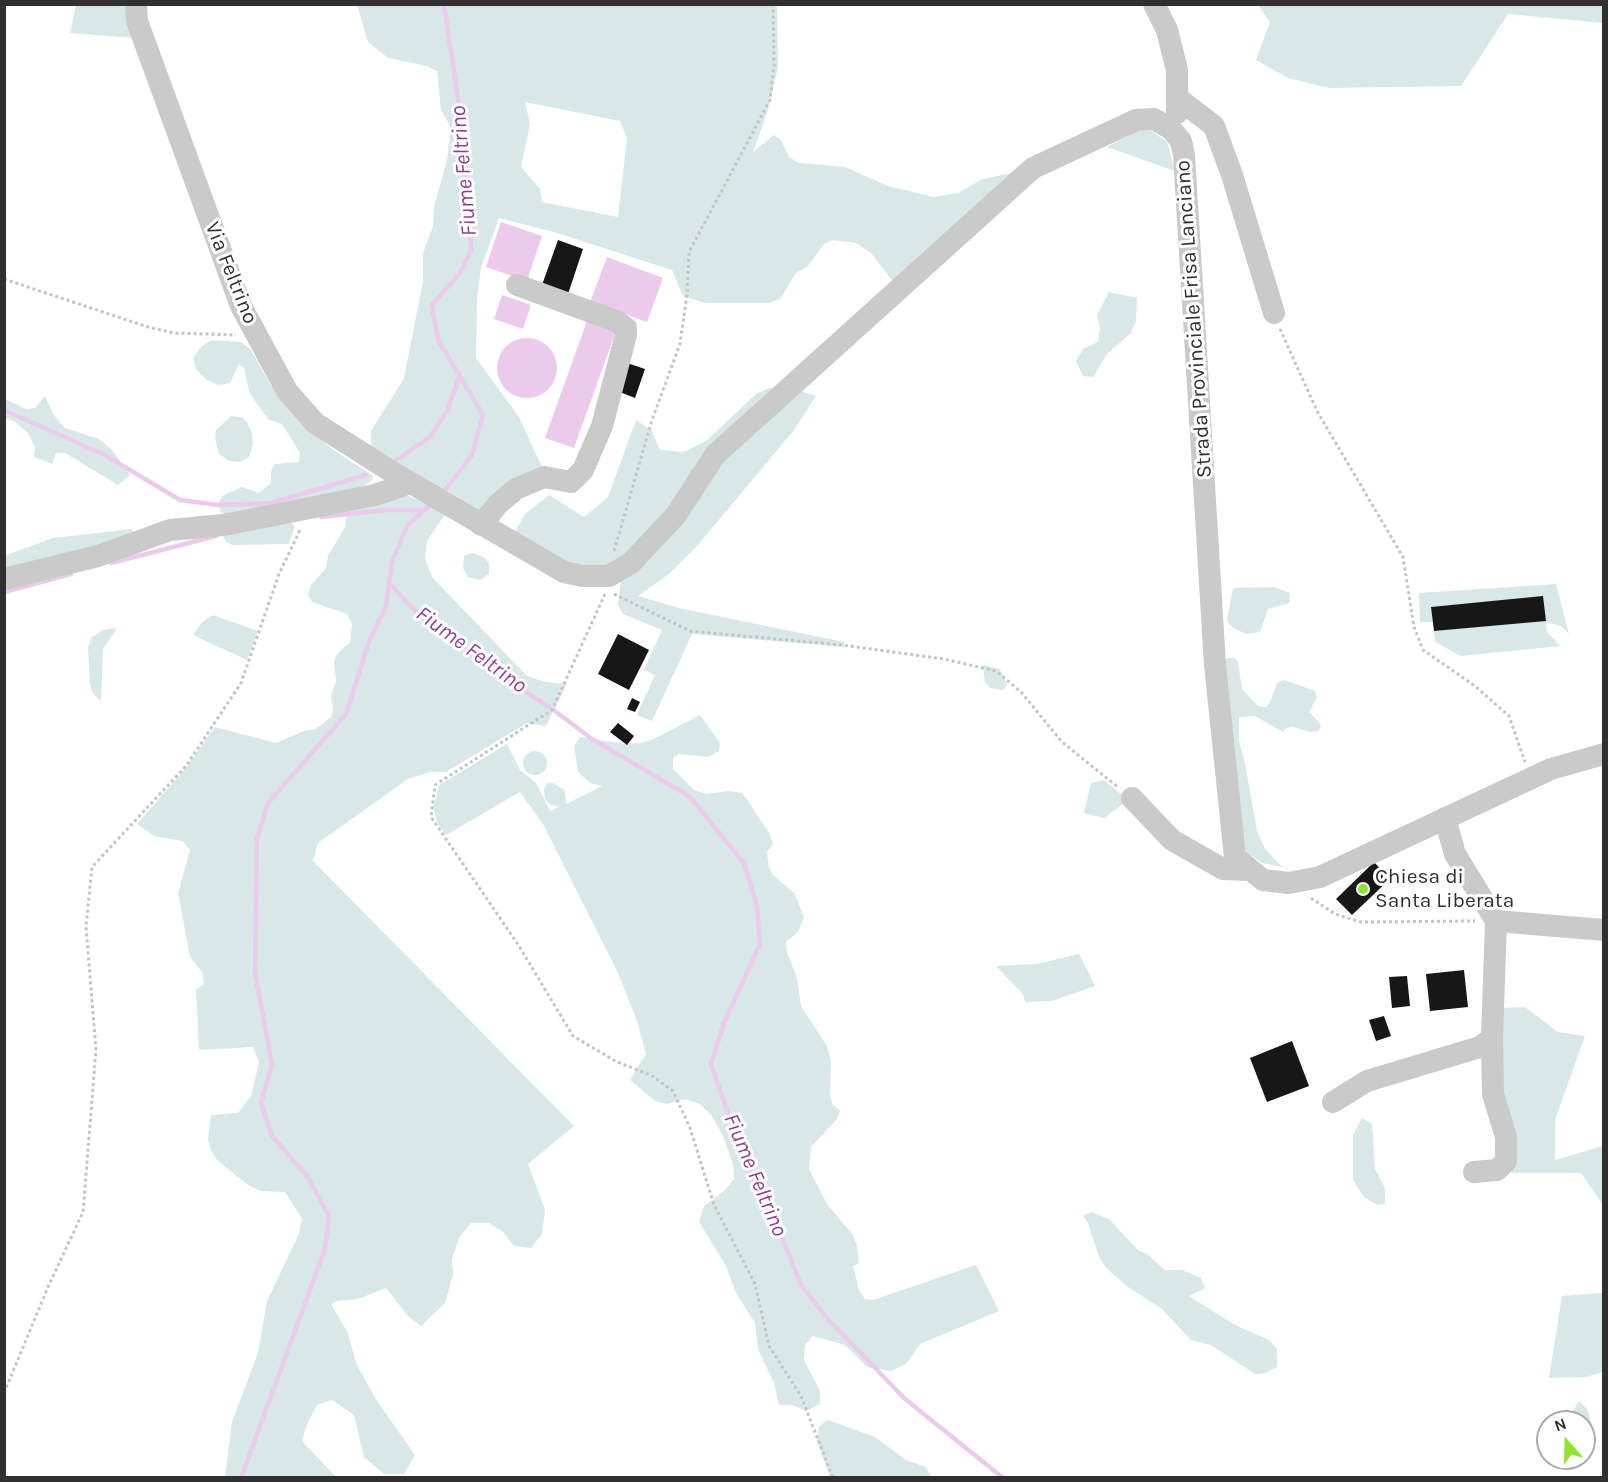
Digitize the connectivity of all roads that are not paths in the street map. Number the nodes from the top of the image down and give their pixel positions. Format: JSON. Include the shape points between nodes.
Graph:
{"nodes":[{"id":1,"x":136,"y":4,"type":"edge"},
{"id":2,"x":1154,"y":4,"type":"edge"},
{"id":3,"x":1179,"y":99,"type":"junction"},
{"id":4,"x":1171,"y":129,"type":"junction"},
{"id":5,"x":517,"y":285,"type":"dead end"},
{"id":6,"x":1274,"y":314,"type":"road end"},
{"id":7,"x":410,"y":483,"type":"junction"},
{"id":8,"x":481,"y":525,"type":"junction"},
{"id":9,"x":4,"y":579,"type":"edge"},
{"id":10,"x":1604,"y":754,"type":"edge"},
{"id":11,"x":1132,"y":798,"type":"road end"},
{"id":12,"x":1446,"y":818,"type":"junction"},
{"id":13,"x":1250,"y":870,"type":"junction"},
{"id":14,"x":1496,"y":921,"type":"junction"},
{"id":15,"x":1604,"y":930,"type":"edge"},
{"id":16,"x":1492,"y":1038,"type":"junction"},
{"id":17,"x":1333,"y":1102,"type":"dead end"},
{"id":18,"x":1474,"y":1172,"type":"dead end"}],
"edges":[{"from":1,"to":7,"type":"street","name":"Via Feltrino","via":[[138,21],[241,306],[287,391],[315,423]]},
{"from":2,"to":3,"type":"street","via":[[1167,30]]},
{"from":3,"to":4,"type":"street"},
{"from":3,"to":6,"type":"street","via":[[1214,126]]},
{"from":4,"to":8,"type":"street","via":[[1154,119],[1136,120],[1033,168],[715,455],[676,515],[630,563],[609,576],[564,572]]},
{"from":4,"to":13,"type":"street","name":"Strada Provinciale Frisa Lanciano","via":[[1181,141],[1184,155],[1215,665],[1235,858]]},
{"from":5,"to":8,"type":"street","via":[[616,321],[626,328],[626,335],[602,426],[583,470],[571,482],[544,477],[516,489],[496,505]]},
{"from":7,"to":8,"type":"street"},
{"from":7,"to":9,"type":"street","via":[[375,495],[311,508],[224,525],[170,530],[98,556]]},
{"from":10,"to":12,"type":"street","via":[[1551,769]]},
{"from":11,"to":13,"type":"street","via":[[1173,840],[1223,870]]},
{"from":12,"to":13,"type":"street","via":[[1320,877],[1289,883],[1263,880]]},
{"from":12,"to":14,"type":"street","via":[[1455,854]]},
{"from":14,"to":15,"type":"street"},
{"from":14,"to":16,"type":"street"},
{"from":16,"to":17,"type":"street","via":[[1480,1047],[1367,1081]]},
{"from":16,"to":18,"type":"street","via":[[1492,1094],[1506,1137],[1506,1161],[1497,1170]]}]}
